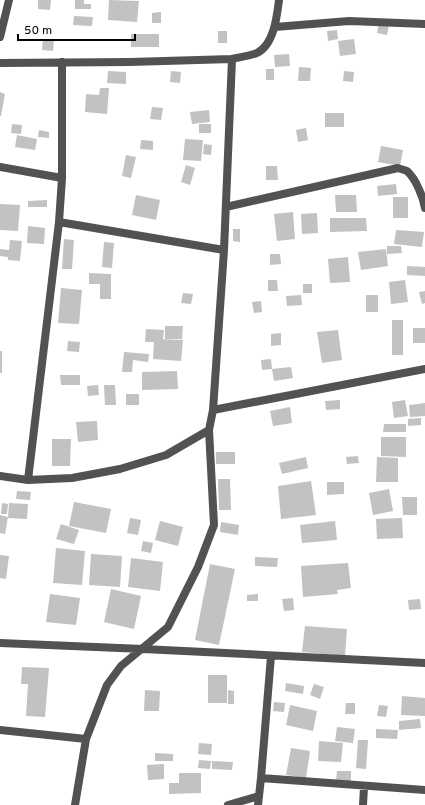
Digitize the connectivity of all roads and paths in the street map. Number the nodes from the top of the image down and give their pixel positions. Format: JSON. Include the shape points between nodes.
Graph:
{"nodes":[{"id":1,"x":9,"y":0,"type":"edge"},
{"id":2,"x":279,"y":0,"type":"edge"},
{"id":3,"x":425,"y":24,"type":"edge"},
{"id":4,"x":275,"y":27,"type":"junction"},
{"id":5,"x":0,"y":37,"type":"edge"},
{"id":6,"x":232,"y":59,"type":"junction"},
{"id":7,"x":62,"y":62,"type":"junction"},
{"id":8,"x":0,"y":63,"type":"edge"},
{"id":9,"x":0,"y":168,"type":"edge"},
{"id":10,"x":62,"y":178,"type":"junction"},
{"id":11,"x":226,"y":207,"type":"junction"},
{"id":12,"x":425,"y":208,"type":"edge"},
{"id":13,"x":59,"y":222,"type":"junction"},
{"id":14,"x":224,"y":250,"type":"junction"},
{"id":15,"x":425,"y":369,"type":"edge"},
{"id":16,"x":213,"y":410,"type":"junction"},
{"id":17,"x":209,"y":430,"type":"junction"},
{"id":18,"x":0,"y":476,"type":"edge"},
{"id":19,"x":28,"y":480,"type":"junction"},
{"id":20,"x":0,"y":643,"type":"edge"},
{"id":21,"x":143,"y":649,"type":"junction"},
{"id":22,"x":271,"y":656,"type":"junction"},
{"id":23,"x":425,"y":664,"type":"edge"},
{"id":24,"x":0,"y":730,"type":"edge"},
{"id":25,"x":86,"y":739,"type":"junction"},
{"id":26,"x":261,"y":778,"type":"junction"},
{"id":27,"x":364,"y":787,"type":"junction"},
{"id":28,"x":425,"y":790,"type":"edge"},
{"id":29,"x":259,"y":796,"type":"junction"},
{"id":30,"x":75,"y":805,"type":"edge"},
{"id":31,"x":228,"y":805,"type":"edge"},
{"id":32,"x":258,"y":805,"type":"edge"},
{"id":33,"x":363,"y":805,"type":"edge"}],
"edges":[{"from":1,"to":5,"type":"street"},
{"from":2,"to":4,"type":"street"},
{"from":3,"to":4,"type":"street","via":[[349,21]]},
{"from":4,"to":6,"type":"street","via":[[262,50],[256,54]]},
{"from":6,"to":7,"type":"street"},
{"from":6,"to":11,"type":"street"},
{"from":7,"to":8,"type":"street"},
{"from":7,"to":10,"type":"street"},
{"from":9,"to":10,"type":"street"},
{"from":10,"to":13,"type":"street"},
{"from":11,"to":12,"type":"street","via":[[398,168],[407,171],[422,196]]},
{"from":11,"to":14,"type":"street"},
{"from":13,"to":14,"type":"street"},
{"from":13,"to":19,"type":"street"},
{"from":14,"to":16,"type":"street"},
{"from":15,"to":16,"type":"street"},
{"from":16,"to":17,"type":"street"},
{"from":17,"to":19,"type":"street","via":[[166,455],[120,469],[72,478]]},
{"from":17,"to":21,"type":"street","via":[[214,524],[198,567],[168,627]]},
{"from":18,"to":19,"type":"street"},
{"from":20,"to":21,"type":"street"},
{"from":21,"to":22,"type":"street"},
{"from":21,"to":25,"type":"street","via":[[121,666],[107,685]]},
{"from":22,"to":23,"type":"street"},
{"from":22,"to":26,"type":"street"},
{"from":24,"to":25,"type":"street"},
{"from":25,"to":30,"type":"street"},
{"from":26,"to":27,"type":"street"},
{"from":26,"to":29,"type":"street"},
{"from":27,"to":28,"type":"street"},
{"from":27,"to":33,"type":"street"},
{"from":29,"to":31,"type":"street"},
{"from":29,"to":32,"type":"street"}]}
